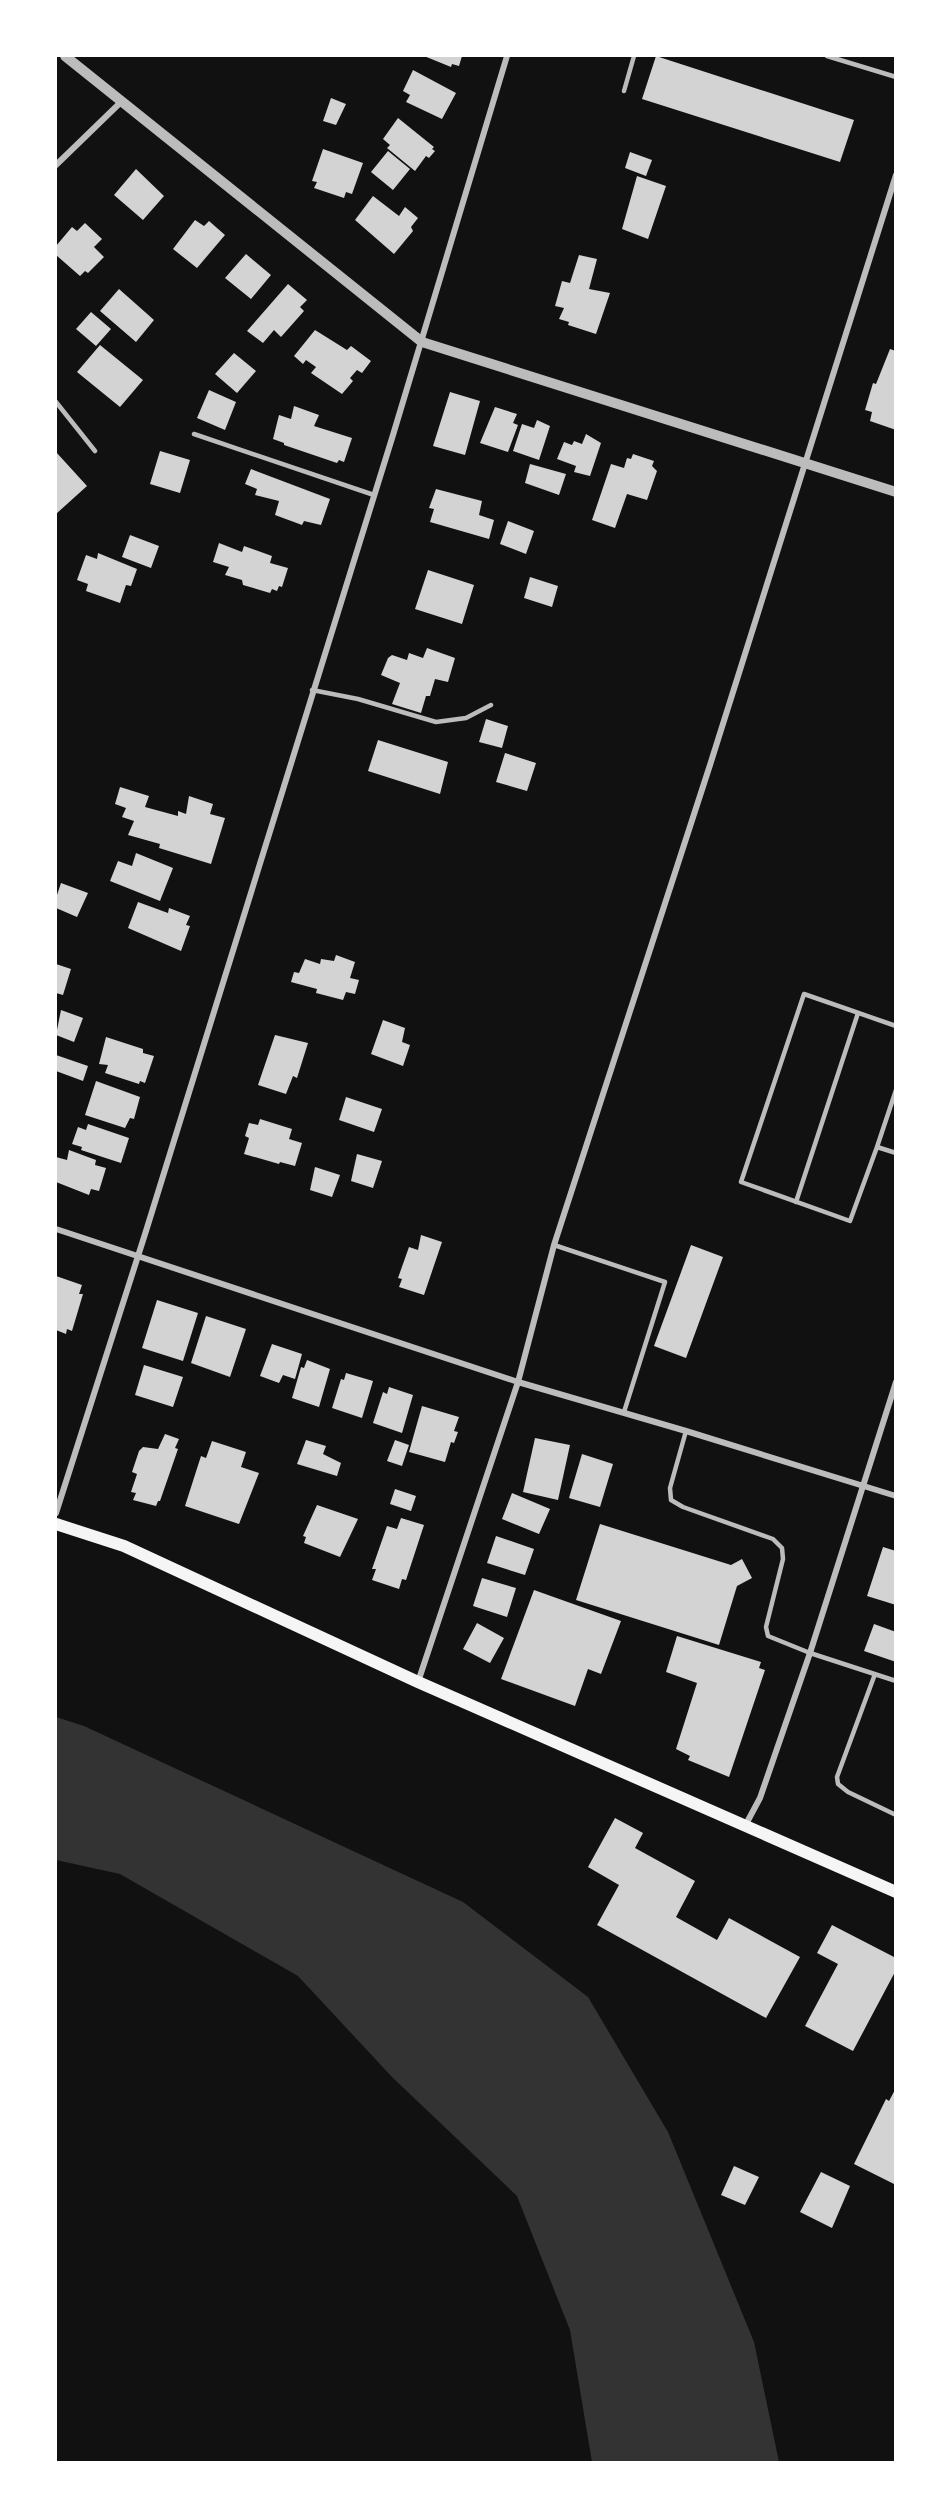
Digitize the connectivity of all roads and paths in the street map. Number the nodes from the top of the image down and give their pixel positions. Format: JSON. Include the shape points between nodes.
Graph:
{"nodes":[{"id":1,"x":65,"y":56,"type":"edge"},
{"id":2,"x":507,"y":56,"type":"edge"},
{"id":3,"x":634,"y":56,"type":"edge"},
{"id":4,"x":827,"y":56,"type":"edge"},
{"id":5,"x":896,"y":77,"type":"edge"},
{"id":6,"x":624,"y":91,"type":"dead end"},
{"id":7,"x":121,"y":102,"type":"junction"},
{"id":8,"x":56,"y":165,"type":"edge"},
{"id":9,"x":896,"y":175,"type":"edge"},
{"id":10,"x":422,"y":342,"type":"junction"},
{"id":11,"x":56,"y":402,"type":"edge"},
{"id":12,"x":194,"y":434,"type":"dead end"},
{"id":13,"x":95,"y":451,"type":"dead end"},
{"id":14,"x":805,"y":463,"type":"junction"},
{"id":15,"x":896,"y":492,"type":"edge"},
{"id":16,"x":374,"y":495,"type":"junction"},
{"id":17,"x":312,"y":690,"type":"junction"},
{"id":18,"x":491,"y":705,"type":"dead end"},
{"id":19,"x":858,"y":1013,"type":"junction"},
{"id":20,"x":896,"y":1026,"type":"edge"},
{"id":21,"x":896,"y":1090,"type":"edge"},
{"id":22,"x":878,"y":1148,"type":"junction"},
{"id":23,"x":896,"y":1153,"type":"edge"},
{"id":24,"x":796,"y":1202,"type":"junction"},
{"id":25,"x":56,"y":1229,"type":"edge"},
{"id":26,"x":554,"y":1245,"type":"junction"},
{"id":27,"x":138,"y":1257,"type":"junction"},
{"id":28,"x":518,"y":1382,"type":"junction"},
{"id":29,"x":896,"y":1382,"type":"edge"},
{"id":30,"x":624,"y":1412,"type":"junction"},
{"id":31,"x":686,"y":1431,"type":"junction"},
{"id":32,"x":862,"y":1484,"type":"junction"},
{"id":33,"x":896,"y":1496,"type":"edge"},
{"id":34,"x":56,"y":1513,"type":"edge"},
{"id":35,"x":56,"y":1524,"type":"edge"},
{"id":36,"x":810,"y":1653,"type":"junction"},
{"id":37,"x":875,"y":1674,"type":"junction"},
{"id":38,"x":896,"y":1681,"type":"edge"},
{"id":39,"x":418,"y":1682,"type":"junction"},
{"id":40,"x":896,"y":1815,"type":"edge"},
{"id":41,"x":745,"y":1826,"type":"junction"},
{"id":42,"x":896,"y":1892,"type":"edge"}],
"edges":[{"from":1,"to":7,"type":"street"},
{"from":2,"to":10,"type":"street"},
{"from":3,"to":6,"type":"lane"},
{"from":4,"to":5,"type":"lane"},
{"from":7,"to":8,"type":"street"},
{"from":7,"to":10,"type":"street"},
{"from":9,"to":14,"type":"street"},
{"from":10,"to":14,"type":"street"},
{"from":10,"to":16,"type":"street"},
{"from":11,"to":13,"type":"lane"},
{"from":12,"to":16,"type":"lane"},
{"from":14,"to":15,"type":"street"},
{"from":14,"to":26,"type":"street"},
{"from":16,"to":17,"type":"street"},
{"from":17,"to":18,"type":"lane","via":[[436,722],[466,718]]},
{"from":17,"to":27,"type":"street"},
{"from":19,"to":20,"type":"lane"},
{"from":19,"to":24,"type":"lane"},
{"from":19,"to":24,"type":"lane","via":[[804,994],[741,1182]]},
{"from":21,"to":22,"type":"lane"},
{"from":22,"to":23,"type":"lane"},
{"from":22,"to":24,"type":"lane","via":[[850,1221]]},
{"from":25,"to":27,"type":"street"},
{"from":26,"to":28,"type":"street"},
{"from":26,"to":30,"type":"lane","via":[[665,1282]]},
{"from":27,"to":28,"type":"street"},
{"from":27,"to":34,"type":"street"},
{"from":28,"to":30,"type":"street"},
{"from":28,"to":39,"type":"street"},
{"from":29,"to":32,"type":"street"},
{"from":30,"to":31,"type":"street"},
{"from":31,"to":32,"type":"street"},
{"from":31,"to":36,"type":"lane","via":[[670,1488],[672,1500],[683,1508],[773,1539],[782,1548],[783,1559],[766,1628],[768,1636]]},
{"from":32,"to":33,"type":"street"},
{"from":32,"to":36,"type":"street"},
{"from":35,"to":39,"type":"main road","via":[[124,1546]]},
{"from":36,"to":37,"type":"lane"},
{"from":36,"to":41,"type":"street","via":[[760,1798]]},
{"from":37,"to":38,"type":"lane"},
{"from":37,"to":40,"type":"lane","via":[[837,1777],[838,1784]]},
{"from":39,"to":41,"type":"main road"},
{"from":41,"to":42,"type":"main road"}]}
